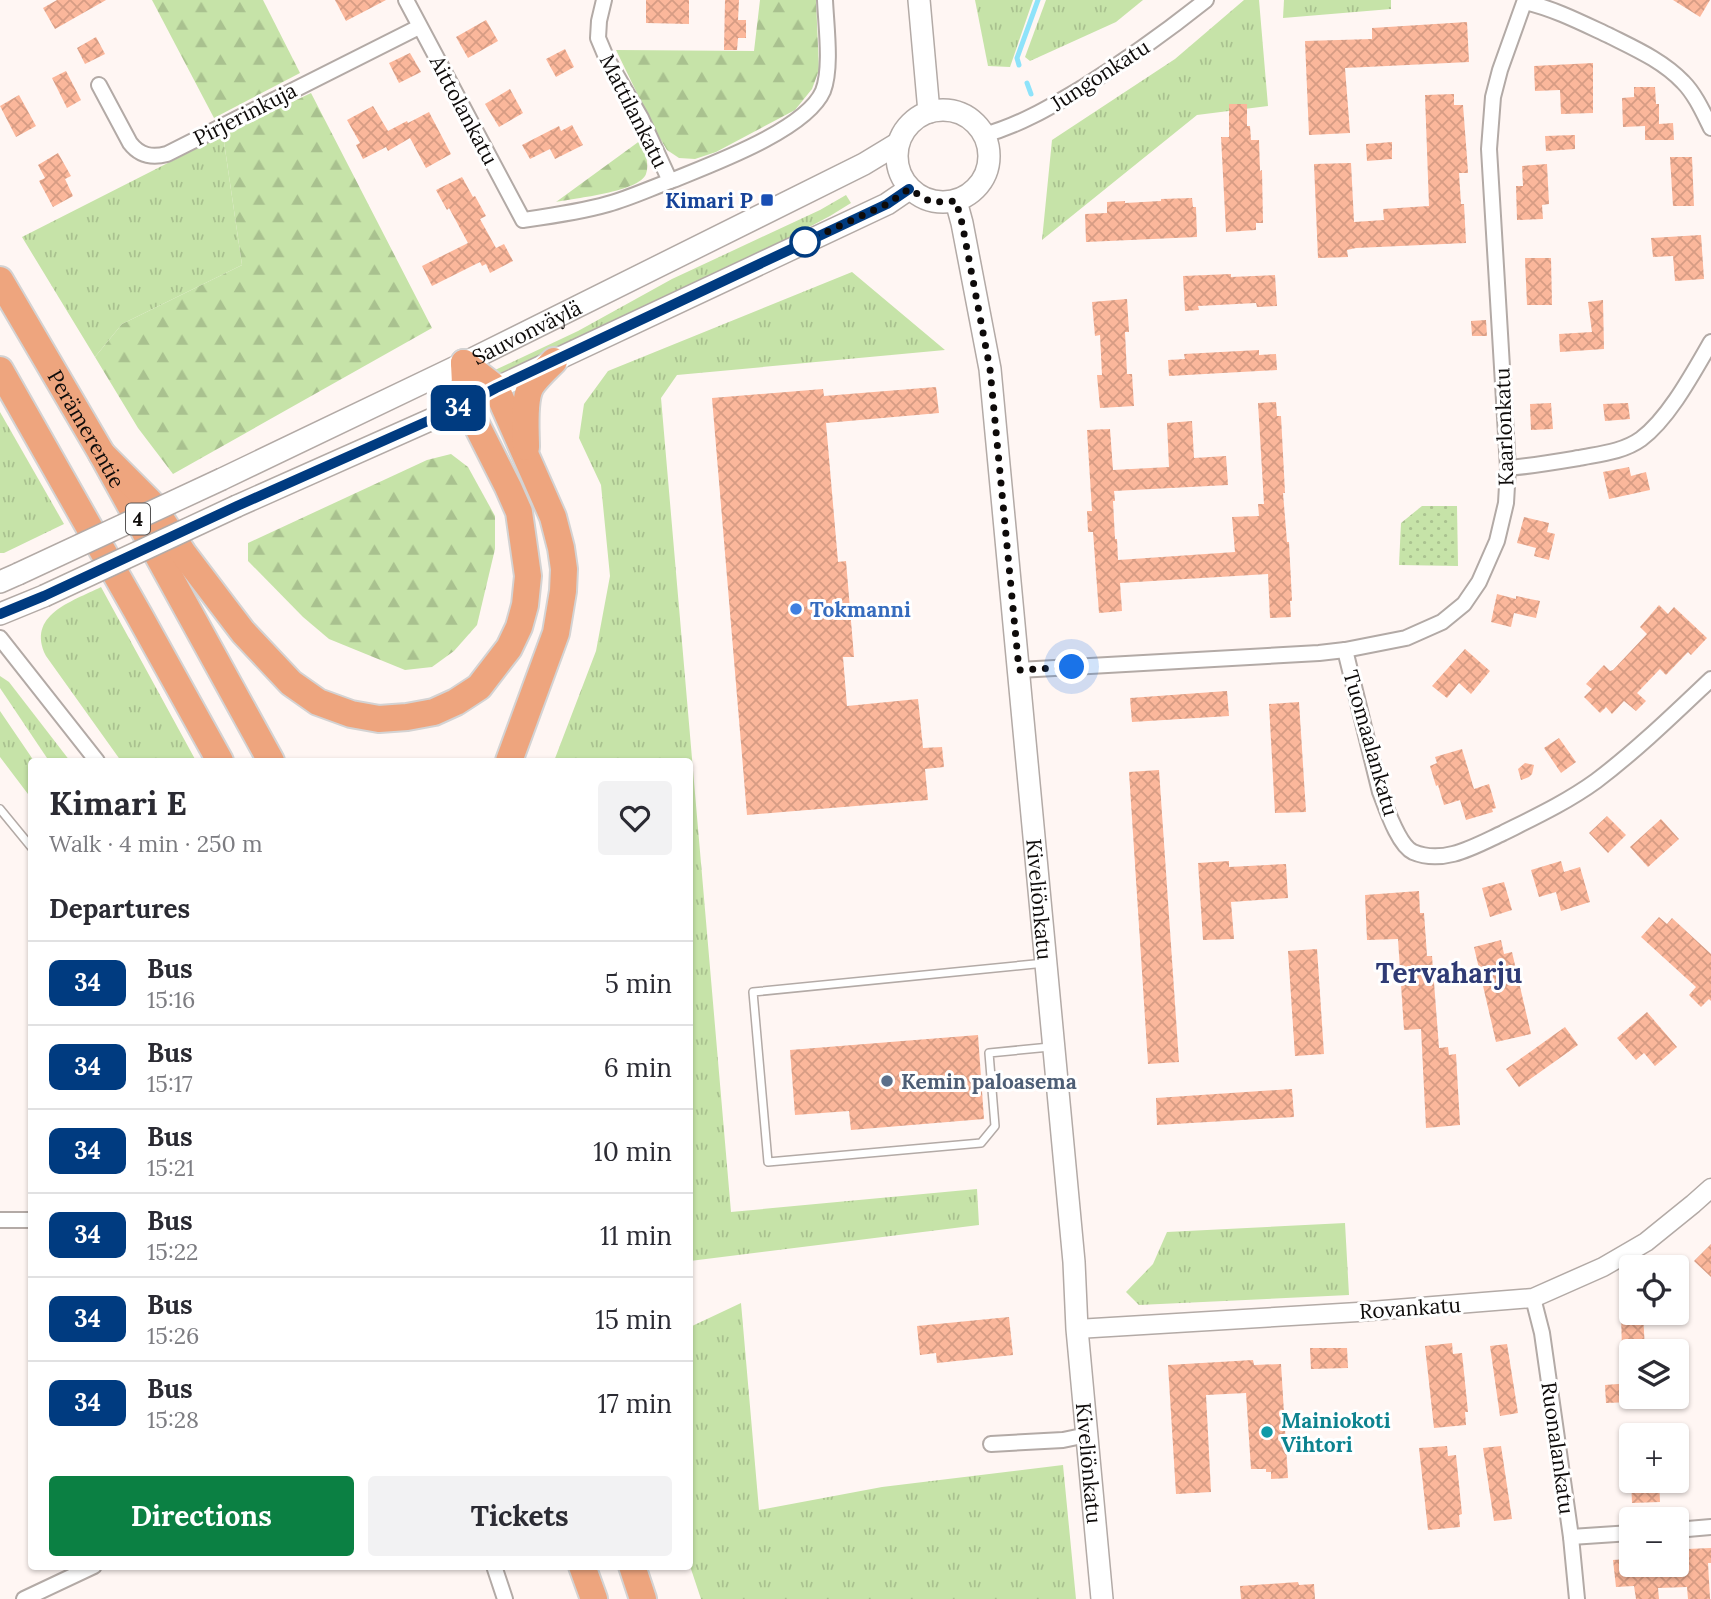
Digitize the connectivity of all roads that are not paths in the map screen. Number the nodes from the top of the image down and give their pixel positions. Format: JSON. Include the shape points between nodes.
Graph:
{"nodes":[{"id":1,"x":406,"y":0,"type":"edge"},
{"id":2,"x":604,"y":0,"type":"edge"},
{"id":3,"x":825,"y":0,"type":"edge"},
{"id":4,"x":919,"y":0,"type":"edge"},
{"id":5,"x":1206,"y":0,"type":"edge"},
{"id":6,"x":1525,"y":1,"type":"edge"},
{"id":7,"x":419,"y":27,"type":"junction"},
{"id":8,"x":99,"y":85,"type":"dead end"},
{"id":9,"x":929,"y":112,"type":"junction"},
{"id":10,"x":1711,"y":128,"type":"edge"},
{"id":11,"x":985,"y":135,"type":"junction"},
{"id":12,"x":897,"y":144,"type":"junction"},
{"id":13,"x":670,"y":181,"type":"junction"},
{"id":14,"x":909,"y":189,"type":"junction"},
{"id":15,"x":956,"y":201,"type":"junction"},
{"id":16,"x":0,"y":280,"type":"edge"},
{"id":17,"x":1711,"y":342,"type":"edge"},
{"id":18,"x":554,"y":361,"type":"junction"},
{"id":19,"x":464,"y":363,"type":"junction"},
{"id":20,"x":0,"y":370,"type":"edge"},
{"id":21,"x":496,"y":388,"type":"junction"},
{"id":22,"x":466,"y":404,"type":"junction"},
{"id":23,"x":526,"y":453,"type":"junction"},
{"id":24,"x":102,"y":454,"type":"junction"},
{"id":25,"x":1508,"y":468,"type":"junction"},
{"id":26,"x":9,"y":578,"type":"edge"},
{"id":27,"x":0,"y":614,"type":"edge"},
{"id":28,"x":0,"y":638,"type":"edge"},
{"id":29,"x":1345,"y":650,"type":"junction"},
{"id":30,"x":1019,"y":670,"type":"junction"},
{"id":31,"x":1711,"y":678,"type":"edge"},
{"id":32,"x":95,"y":758,"type":"edge"},
{"id":33,"x":218,"y":758,"type":"edge"},
{"id":34,"x":269,"y":758,"type":"edge"},
{"id":35,"x":510,"y":758,"type":"edge"},
{"id":36,"x":0,"y":810,"type":"edge"},
{"id":37,"x":28,"y":843,"type":"edge"},
{"id":38,"x":1045,"y":962,"type":"junction"},
{"id":39,"x":1053,"y":1047,"type":"junction"},
{"id":40,"x":1711,"y":1188,"type":"edge"},
{"id":41,"x":0,"y":1220,"type":"edge"},
{"id":42,"x":28,"y":1220,"type":"edge"},
{"id":43,"x":1533,"y":1298,"type":"junction"},
{"id":44,"x":1077,"y":1329,"type":"junction"},
{"id":45,"x":1087,"y":1434,"type":"junction"},
{"id":46,"x":991,"y":1444,"type":"dead end"},
{"id":47,"x":1711,"y":1527,"type":"edge"},
{"id":48,"x":1689,"y":1529,"type":"edge"},
{"id":49,"x":1619,"y":1534,"type":"edge"},
{"id":50,"x":1571,"y":1537,"type":"junction"},
{"id":51,"x":86,"y":1570,"type":"edge"},
{"id":52,"x":495,"y":1570,"type":"edge"},
{"id":53,"x":583,"y":1570,"type":"edge"},
{"id":54,"x":633,"y":1570,"type":"edge"},
{"id":55,"x":24,"y":1599,"type":"edge"},
{"id":56,"x":505,"y":1599,"type":"edge"},
{"id":57,"x":594,"y":1599,"type":"edge"},
{"id":58,"x":643,"y":1599,"type":"edge"},
{"id":59,"x":1102,"y":1599,"type":"edge"},
{"id":60,"x":1577,"y":1599,"type":"edge"}],
"edges":[{"from":1,"to":7,"type":"street","name":"Aittolankatu"},
{"from":2,"to":13,"type":"street","name":"Mattilankatu","via":[[598,38]]},
{"from":3,"to":13,"type":"street","via":[[828,73],[822,92],[807,111],[750,146]]},
{"from":4,"to":9,"type":"main road"},
{"from":5,"to":11,"type":"street","name":"Jungonkatu","via":[[1115,68],[1043,112]]},
{"from":6,"to":10,"type":"street","via":[[1566,15],[1660,63],[1684,83]]},
{"from":6,"to":25,"type":"street","name":"Kaarlonkatu","via":[[1493,97],[1489,142]]},
{"from":7,"to":8,"type":"street","name":"Pirjerinkuja","via":[[167,154],[146,156],[135,150]]},
{"from":7,"to":13,"type":"street","name":"Aittolankatu","via":[[523,220],[608,204]]},
{"from":9,"to":11,"type":"main road","via":[[956,111],[973,120]]},
{"from":9,"to":12,"type":"main road","via":[[912,121]]},
{"from":11,"to":15,"type":"main road","via":[[989,148],[986,175],[979,187]]},
{"from":12,"to":14,"type":"main road","via":[[900,176]]},
{"from":12,"to":19,"type":"main road","name":"Sauvonväylä"},
{"from":14,"to":15,"type":"main road","via":[[931,202]]},
{"from":14,"to":18,"type":"main road","name":"Sauvonväylä","via":[[887,204]]},
{"from":15,"to":30,"type":"main road","name":"Kiveliönkatu","via":[[990,369]]},
{"from":16,"to":24,"type":"highway","name":"Perämerentie","number":"4"},
{"from":17,"to":25,"type":"street","via":[[1696,370],[1639,441],[1616,451]]},
{"from":18,"to":21,"type":"main road","name":"Sauvonväylä"},
{"from":18,"to":23,"type":"highway","via":[[529,391]]},
{"from":19,"to":21,"type":"highway"},
{"from":19,"to":22,"type":"highway"},
{"from":19,"to":26,"type":"main road","name":"Sauvonväylä","bridge":true},
{"from":20,"to":33,"type":"highway","number":"4"},
{"from":21,"to":22,"type":"main road","name":"Sauvonväylä"},
{"from":21,"to":23,"type":"highway"},
{"from":22,"to":24,"type":"highway","via":[[519,512],[528,576],[524,605],[509,648],[480,687],[434,712],[407,718],[351,714],[318,702],[291,684],[236,623],[150,502]]},
{"from":22,"to":27,"type":"main road","name":"Sauvonväylä","bridge":true},
{"from":23,"to":35,"type":"highway","via":[[558,532],[564,591],[556,633]]},
{"from":24,"to":34,"type":"highway","name":"Perämerentie","number":"4"},
{"from":25,"to":29,"type":"street","name":"Kaarlonkatu","via":[[1497,541],[1464,604],[1442,622],[1405,638]]},
{"from":28,"to":32,"type":"street"},
{"from":29,"to":30,"type":"street","name":"Kaarlonkatu"},
{"from":29,"to":31,"type":"street","name":"Tuomaalankatu","via":[[1385,807],[1406,847],[1435,856],[1456,854],[1532,819],[1595,782]]},
{"from":30,"to":38,"type":"main road","name":"Kiveliönkatu"},
{"from":36,"to":37,"type":"lane"},
{"from":38,"to":39,"type":"main road","name":"Kiveliönkatu"},
{"from":38,"to":39,"type":"lane","via":[[752,992],[768,1162],[981,1143],[995,1126],[989,1054]]},
{"from":39,"to":44,"type":"main road","name":"Kiveliönkatu"},
{"from":40,"to":43,"type":"street","name":"Rovankatu","via":[[1646,1242]]},
{"from":41,"to":42,"type":"street"},
{"from":43,"to":44,"type":"street","name":"Rovankatu"},
{"from":43,"to":50,"type":"street","name":"Ruonalankatu"},
{"from":44,"to":45,"type":"main road","name":"Kiveliönkatu"},
{"from":45,"to":46,"type":"street"},
{"from":45,"to":59,"type":"main road","name":"Kiveliönkatu"},
{"from":47,"to":48,"type":"street"},
{"from":49,"to":50,"type":"street"},
{"from":50,"to":60,"type":"street","name":"Ruonalankatu"},
{"from":51,"to":55,"type":"street"},
{"from":52,"to":56,"type":"street"},
{"from":53,"to":57,"type":"highway"},
{"from":54,"to":58,"type":"highway"}]}
